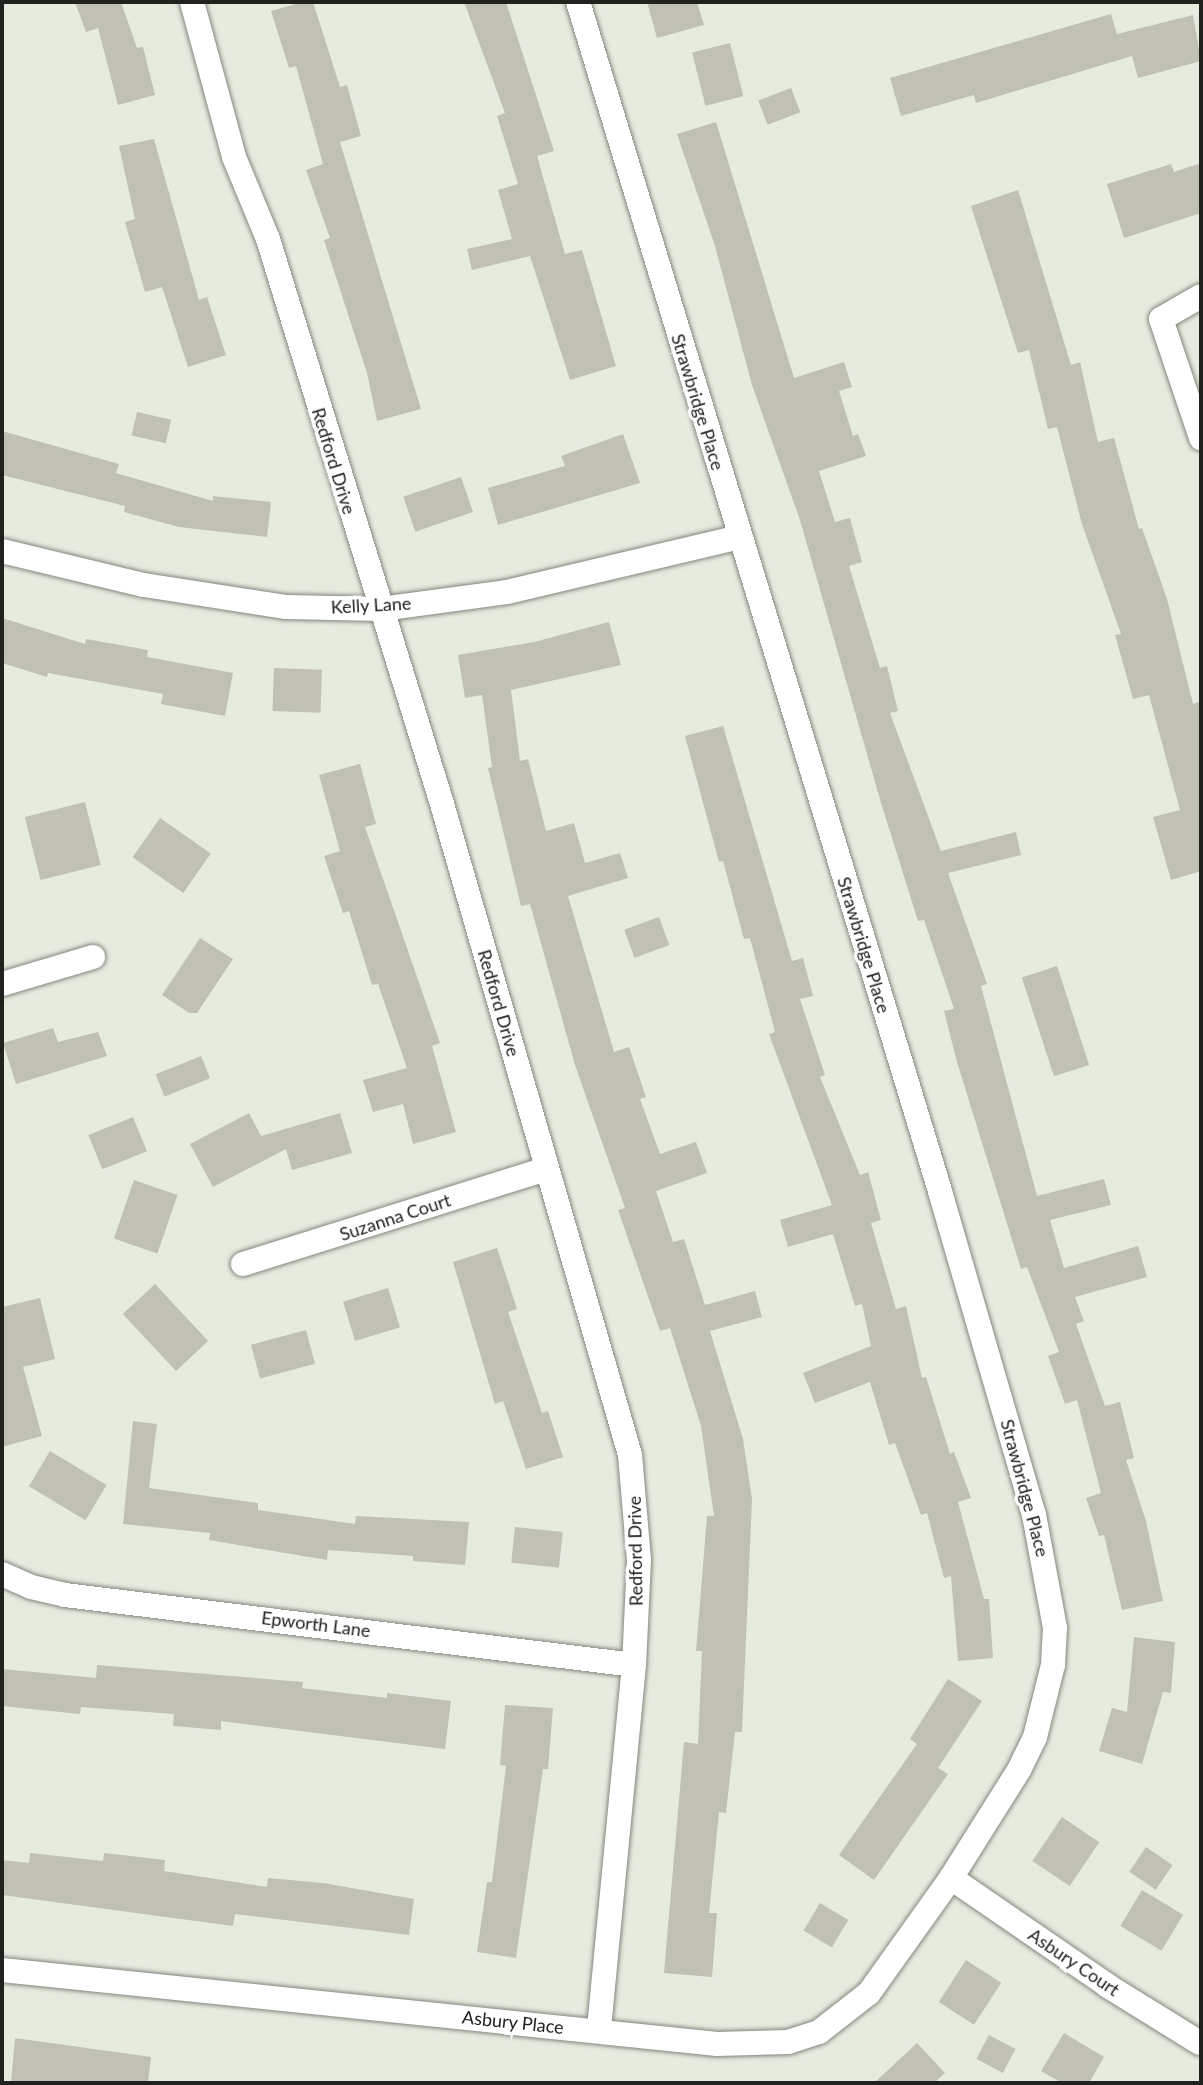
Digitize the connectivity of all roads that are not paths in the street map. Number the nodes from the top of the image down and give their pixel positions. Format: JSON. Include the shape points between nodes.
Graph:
{"nodes":[{"id":1,"x":192,"y":2,"type":"edge"},
{"id":2,"x":578,"y":2,"type":"edge"},
{"id":3,"x":1201,"y":296,"type":"edge"},
{"id":4,"x":1201,"y":438,"type":"edge"},
{"id":5,"x":739,"y":537,"type":"junction"},
{"id":6,"x":2,"y":551,"type":"edge"},
{"id":7,"x":381,"y":608,"type":"junction"},
{"id":8,"x":93,"y":957,"type":"dead end"},
{"id":9,"x":2,"y":984,"type":"edge"},
{"id":10,"x":546,"y":1169,"type":"junction"},
{"id":11,"x":243,"y":1264,"type":"dead end"},
{"id":12,"x":2,"y":1574,"type":"edge"},
{"id":13,"x":634,"y":1665,"type":"junction"},
{"id":14,"x":951,"y":1878,"type":"junction"},
{"id":15,"x":2,"y":1970,"type":"edge"},
{"id":16,"x":599,"y":2030,"type":"junction"},
{"id":17,"x":1200,"y":2043,"type":"edge"}],
"edges":[{"from":1,"to":7,"type":"street","name":"Redford Drive","via":[[234,157],[268,239]]},
{"from":2,"to":5,"type":"street","name":"Strawbridge Place"},
{"from":3,"to":4,"type":"street","via":[[1161,319]]},
{"from":5,"to":7,"type":"street","name":"Kelly Lane","via":[[507,592]]},
{"from":5,"to":14,"type":"street","name":"Strawbridge Place","via":[[940,1191],[1051,1590],[1053,1665],[1035,1737]]},
{"from":6,"to":7,"type":"street","name":"Kelly Lane","via":[[144,585],[273,605]]},
{"from":7,"to":10,"type":"street","name":"Redford Drive"},
{"from":8,"to":9,"type":"street"},
{"from":10,"to":11,"type":"street","name":"Suzanna Court"},
{"from":10,"to":13,"type":"street","name":"Redford Drive","via":[[630,1455],[639,1560]]},
{"from":12,"to":13,"type":"street","name":"Epworth Lane","via":[[65,1595]]},
{"from":13,"to":16,"type":"street","name":"Redford Drive"},
{"from":14,"to":16,"type":"street","name":"Asbury Place","via":[[869,1993],[818,2032],[754,2046]]},
{"from":14,"to":17,"type":"street","name":"Asbury Court"},
{"from":15,"to":16,"type":"street","name":"Asbury Place"}]}
